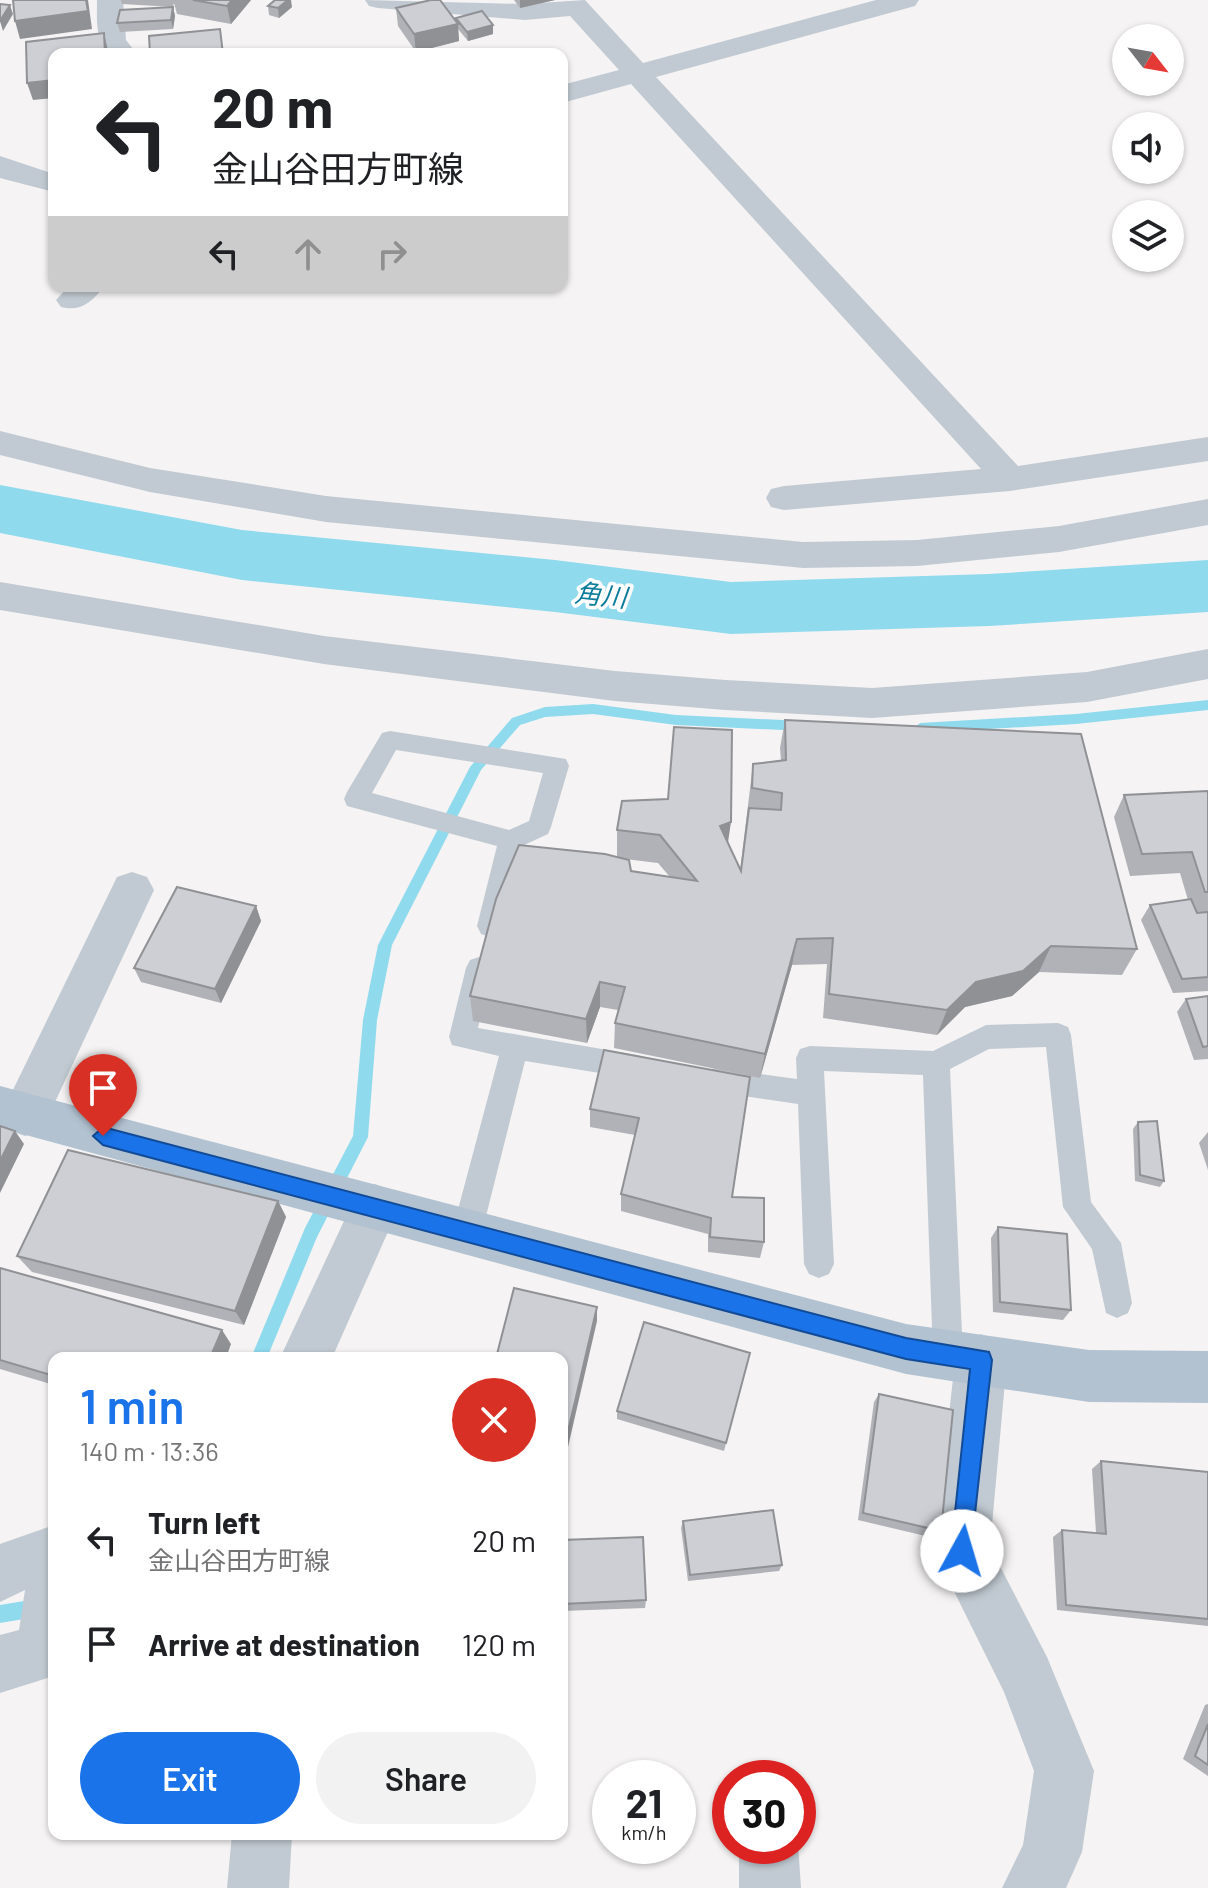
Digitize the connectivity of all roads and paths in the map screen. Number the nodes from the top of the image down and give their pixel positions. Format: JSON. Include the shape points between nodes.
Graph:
{"nodes":[{"id":1,"x":110,"y":0,"type":"edge"},
{"id":2,"x":378,"y":0,"type":"edge"},
{"id":3,"x":906,"y":0,"type":"edge"},
{"id":4,"x":574,"y":3,"type":"edge"},
{"id":5,"x":118,"y":48,"type":"edge"},
{"id":6,"x":637,"y":72,"type":"junction"},
{"id":7,"x":568,"y":92,"type":"edge"},
{"id":8,"x":0,"y":165,"type":"edge"},
{"id":9,"x":48,"y":182,"type":"edge"},
{"id":10,"x":0,"y":443,"type":"edge"},
{"id":11,"x":1208,"y":449,"type":"edge"},
{"id":12,"x":1010,"y":479,"type":"junction"},
{"id":13,"x":784,"y":498,"type":"dead end"},
{"id":14,"x":1208,"y":512,"type":"edge"},
{"id":15,"x":0,"y":596,"type":"edge"},
{"id":16,"x":1208,"y":664,"type":"edge"},
{"id":17,"x":511,"y":840,"type":"junction"},
{"id":18,"x":132,"y":890,"type":"dead end"},
{"id":19,"x":515,"y":1047,"type":"junction"},
{"id":20,"x":936,"y":1063,"type":"junction"},
{"id":21,"x":811,"y":1093,"type":"junction"},
{"id":22,"x":13,"y":1111,"type":"edge"},
{"id":23,"x":375,"y":1207,"type":"junction"},
{"id":24,"x":467,"y":1232,"type":"junction"},
{"id":25,"x":819,"y":1264,"type":"dead end"},
{"id":26,"x":1117,"y":1303,"type":"dead end"},
{"id":27,"x":309,"y":1352,"type":"edge"},
{"id":28,"x":965,"y":1357,"type":"junction"},
{"id":29,"x":1208,"y":1377,"type":"edge"},
{"id":30,"x":48,"y":1555,"type":"edge"},
{"id":31,"x":0,"y":1574,"type":"edge"},
{"id":32,"x":48,"y":1604,"type":"edge"},
{"id":33,"x":33,"y":1654,"type":"edge"},
{"id":34,"x":262,"y":1840,"type":"edge"},
{"id":35,"x":769,"y":1864,"type":"edge"},
{"id":36,"x":258,"y":1888,"type":"edge"},
{"id":37,"x":770,"y":1888,"type":"edge"},
{"id":38,"x":1033,"y":1888,"type":"edge"}],
"edges":[{"from":1,"to":5,"type":"street","via":[[112,41]]},
{"from":2,"to":4,"type":"street","via":[[525,12]]},
{"from":3,"to":6,"type":"street"},
{"from":4,"to":6,"type":"street"},
{"from":6,"to":7,"type":"street"},
{"from":6,"to":12,"type":"street"},
{"from":8,"to":9,"type":"street"},
{"from":10,"to":14,"type":"street","via":[[150,480],[326,509],[803,555],[917,553],[1059,539]]},
{"from":11,"to":12,"type":"street"},
{"from":12,"to":13,"type":"street"},
{"from":15,"to":16,"type":"street","via":[[324,650],[725,695],[872,703],[1087,687]]},
{"from":17,"to":17,"type":"lane","via":[[539,827],[557,766],[390,740],[356,799]]},
{"from":17,"to":19,"type":"lane","via":[[462,1037]]},
{"from":18,"to":22,"type":"street"},
{"from":19,"to":21,"type":"lane"},
{"from":19,"to":24,"type":"lane"},
{"from":20,"to":21,"type":"lane","via":[[810,1058]]},
{"from":20,"to":26,"type":"lane","via":[[986,1037],[1058,1035],[1077,1207],[1106,1243]]},
{"from":20,"to":28,"type":"lane"},
{"from":21,"to":25,"type":"lane"},
{"from":22,"to":23,"type":"main road"},
{"from":23,"to":24,"type":"main road"},
{"from":23,"to":27,"type":"street"},
{"from":24,"to":28,"type":"main road","via":[[906,1349]]},
{"from":28,"to":29,"type":"main road","via":[[1089,1376]]},
{"from":28,"to":38,"type":"street","via":[[962,1551],[1027,1677],[1064,1771],[1052,1852]]},
{"from":30,"to":31,"type":"street"},
{"from":32,"to":33,"type":"street"},
{"from":34,"to":36,"type":"street"},
{"from":35,"to":37,"type":"street"}]}
